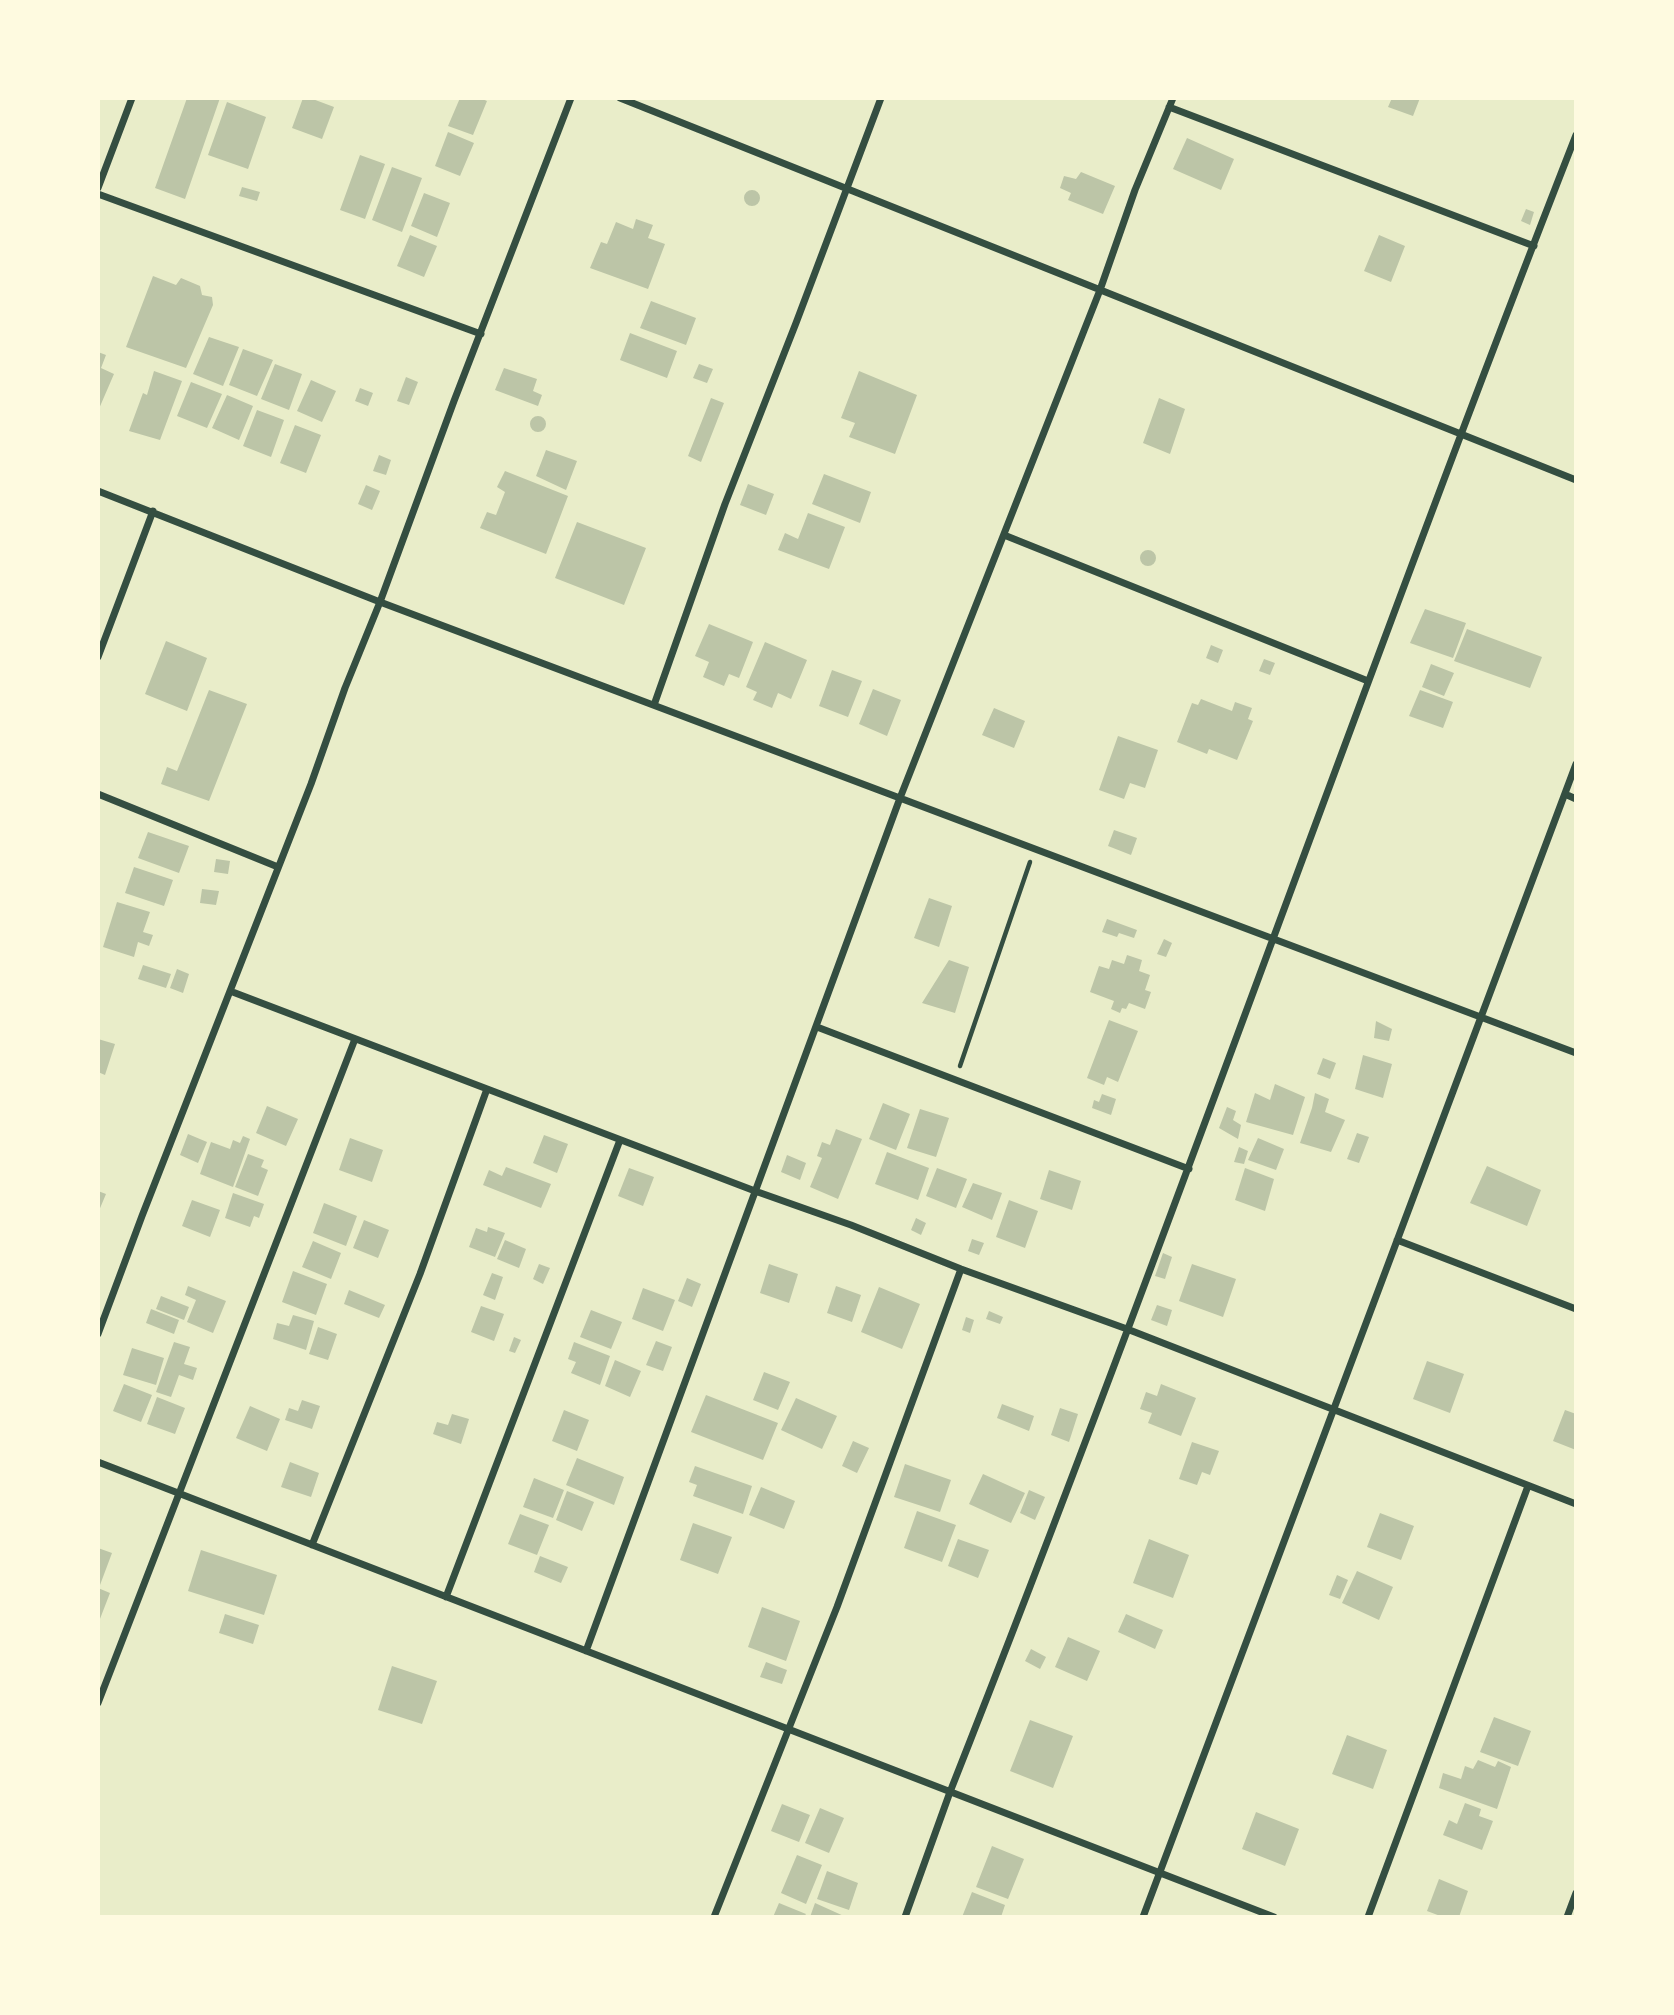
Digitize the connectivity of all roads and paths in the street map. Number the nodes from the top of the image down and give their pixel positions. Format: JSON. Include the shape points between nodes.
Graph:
{"nodes":[{"id":1,"x":132,"y":98,"type":"edge"},
{"id":2,"x":571,"y":98,"type":"edge"},
{"id":3,"x":620,"y":98,"type":"edge"},
{"id":4,"x":880,"y":98,"type":"edge"},
{"id":5,"x":1172,"y":98,"type":"edge"},
{"id":6,"x":1169,"y":107,"type":"junction"},
{"id":7,"x":1576,"y":135,"type":"edge"},
{"id":8,"x":98,"y":188,"type":"edge"},
{"id":9,"x":845,"y":188,"type":"junction"},
{"id":10,"x":98,"y":194,"type":"edge"},
{"id":11,"x":1534,"y":246,"type":"junction"},
{"id":12,"x":1100,"y":290,"type":"junction"},
{"id":13,"x":481,"y":334,"type":"junction"},
{"id":14,"x":1460,"y":434,"type":"junction"},
{"id":15,"x":1576,"y":480,"type":"edge"},
{"id":16,"x":98,"y":491,"type":"edge"},
{"id":17,"x":153,"y":511,"type":"junction"},
{"id":18,"x":1004,"y":535,"type":"junction"},
{"id":19,"x":380,"y":602,"type":"junction"},
{"id":20,"x":98,"y":657,"type":"edge"},
{"id":21,"x":1368,"y":681,"type":"junction"},
{"id":22,"x":654,"y":705,"type":"junction"},
{"id":23,"x":1576,"y":764,"type":"edge"},
{"id":24,"x":98,"y":794,"type":"edge"},
{"id":25,"x":1565,"y":794,"type":"junction"},
{"id":26,"x":900,"y":798,"type":"junction"},
{"id":27,"x":1576,"y":799,"type":"edge"},
{"id":28,"x":1035,"y":848,"type":"junction"},
{"id":29,"x":278,"y":867,"type":"junction"},
{"id":30,"x":1273,"y":939,"type":"junction"},
{"id":31,"x":230,"y":991,"type":"junction"},
{"id":32,"x":1481,"y":1017,"type":"junction"},
{"id":33,"x":817,"y":1027,"type":"junction"},
{"id":34,"x":355,"y":1039,"type":"junction"},
{"id":35,"x":1576,"y":1053,"type":"edge"},
{"id":36,"x":956,"y":1080,"type":"junction"},
{"id":37,"x":487,"y":1089,"type":"junction"},
{"id":38,"x":620,"y":1140,"type":"junction"},
{"id":39,"x":1188,"y":1169,"type":"junction"},
{"id":40,"x":755,"y":1191,"type":"junction"},
{"id":41,"x":1397,"y":1240,"type":"junction"},
{"id":42,"x":961,"y":1269,"type":"junction"},
{"id":43,"x":1576,"y":1309,"type":"edge"},
{"id":44,"x":1127,"y":1329,"type":"junction"},
{"id":45,"x":98,"y":1334,"type":"edge"},
{"id":46,"x":1334,"y":1409,"type":"junction"},
{"id":47,"x":98,"y":1462,"type":"edge"},
{"id":48,"x":1528,"y":1486,"type":"junction"},
{"id":49,"x":179,"y":1494,"type":"junction"},
{"id":50,"x":1576,"y":1504,"type":"edge"},
{"id":51,"x":312,"y":1545,"type":"junction"},
{"id":52,"x":446,"y":1597,"type":"junction"},
{"id":53,"x":586,"y":1651,"type":"junction"},
{"id":54,"x":98,"y":1703,"type":"edge"},
{"id":55,"x":790,"y":1730,"type":"junction"},
{"id":56,"x":950,"y":1791,"type":"junction"},
{"id":57,"x":1160,"y":1873,"type":"junction"},
{"id":58,"x":1576,"y":1893,"type":"edge"},
{"id":59,"x":714,"y":1917,"type":"edge"},
{"id":60,"x":905,"y":1917,"type":"edge"},
{"id":61,"x":1143,"y":1917,"type":"edge"},
{"id":62,"x":1274,"y":1917,"type":"edge"},
{"id":63,"x":1368,"y":1917,"type":"edge"},
{"id":64,"x":1567,"y":1917,"type":"edge"}],
"edges":[{"from":1,"to":8,"type":"street"},
{"from":2,"to":13,"type":"street"},
{"from":3,"to":9,"type":"street"},
{"from":4,"to":9,"type":"street"},
{"from":5,"to":6,"type":"street"},
{"from":6,"to":11,"type":"street"},
{"from":6,"to":12,"type":"street"},
{"from":7,"to":11,"type":"street"},
{"from":9,"to":12,"type":"street"},
{"from":9,"to":22,"type":"street"},
{"from":10,"to":13,"type":"street"},
{"from":11,"to":14,"type":"street"},
{"from":12,"to":14,"type":"street"},
{"from":12,"to":18,"type":"street"},
{"from":13,"to":19,"type":"street"},
{"from":14,"to":15,"type":"street"},
{"from":14,"to":21,"type":"street"},
{"from":16,"to":17,"type":"street"},
{"from":17,"to":19,"type":"street"},
{"from":17,"to":20,"type":"street"},
{"from":18,"to":21,"type":"street"},
{"from":18,"to":26,"type":"street"},
{"from":19,"to":22,"type":"street"},
{"from":19,"to":29,"type":"street"},
{"from":21,"to":30,"type":"street"},
{"from":22,"to":26,"type":"street"},
{"from":23,"to":25,"type":"street"},
{"from":24,"to":29,"type":"street"},
{"from":25,"to":27,"type":"street"},
{"from":25,"to":32,"type":"street"},
{"from":26,"to":28,"type":"street"},
{"from":26,"to":33,"type":"street"},
{"from":28,"to":30,"type":"street"},
{"from":28,"to":36,"type":"path"},
{"from":29,"to":31,"type":"street"},
{"from":30,"to":32,"type":"street"},
{"from":30,"to":39,"type":"street"},
{"from":31,"to":34,"type":"street"},
{"from":31,"to":45,"type":"street"},
{"from":32,"to":35,"type":"street"},
{"from":32,"to":41,"type":"street"},
{"from":33,"to":36,"type":"street"},
{"from":33,"to":40,"type":"street"},
{"from":34,"to":37,"type":"street"},
{"from":34,"to":49,"type":"street"},
{"from":36,"to":39,"type":"street"},
{"from":37,"to":38,"type":"street"},
{"from":37,"to":51,"type":"street","via":[[420,1274]]},
{"from":38,"to":40,"type":"street"},
{"from":38,"to":52,"type":"street"},
{"from":39,"to":44,"type":"street"},
{"from":40,"to":42,"type":"street"},
{"from":40,"to":53,"type":"street"},
{"from":41,"to":43,"type":"street"},
{"from":41,"to":46,"type":"street"},
{"from":42,"to":44,"type":"street"},
{"from":42,"to":55,"type":"street"},
{"from":44,"to":46,"type":"street"},
{"from":44,"to":56,"type":"street"},
{"from":46,"to":48,"type":"street"},
{"from":46,"to":57,"type":"street"},
{"from":47,"to":49,"type":"street"},
{"from":48,"to":50,"type":"street"},
{"from":48,"to":63,"type":"street"},
{"from":49,"to":51,"type":"street"},
{"from":49,"to":54,"type":"street"},
{"from":51,"to":52,"type":"street"},
{"from":52,"to":53,"type":"street"},
{"from":53,"to":55,"type":"street"},
{"from":55,"to":56,"type":"street"},
{"from":55,"to":59,"type":"street"},
{"from":56,"to":57,"type":"street"},
{"from":56,"to":60,"type":"street"},
{"from":57,"to":61,"type":"street"},
{"from":57,"to":62,"type":"street"},
{"from":58,"to":64,"type":"street"}]}
